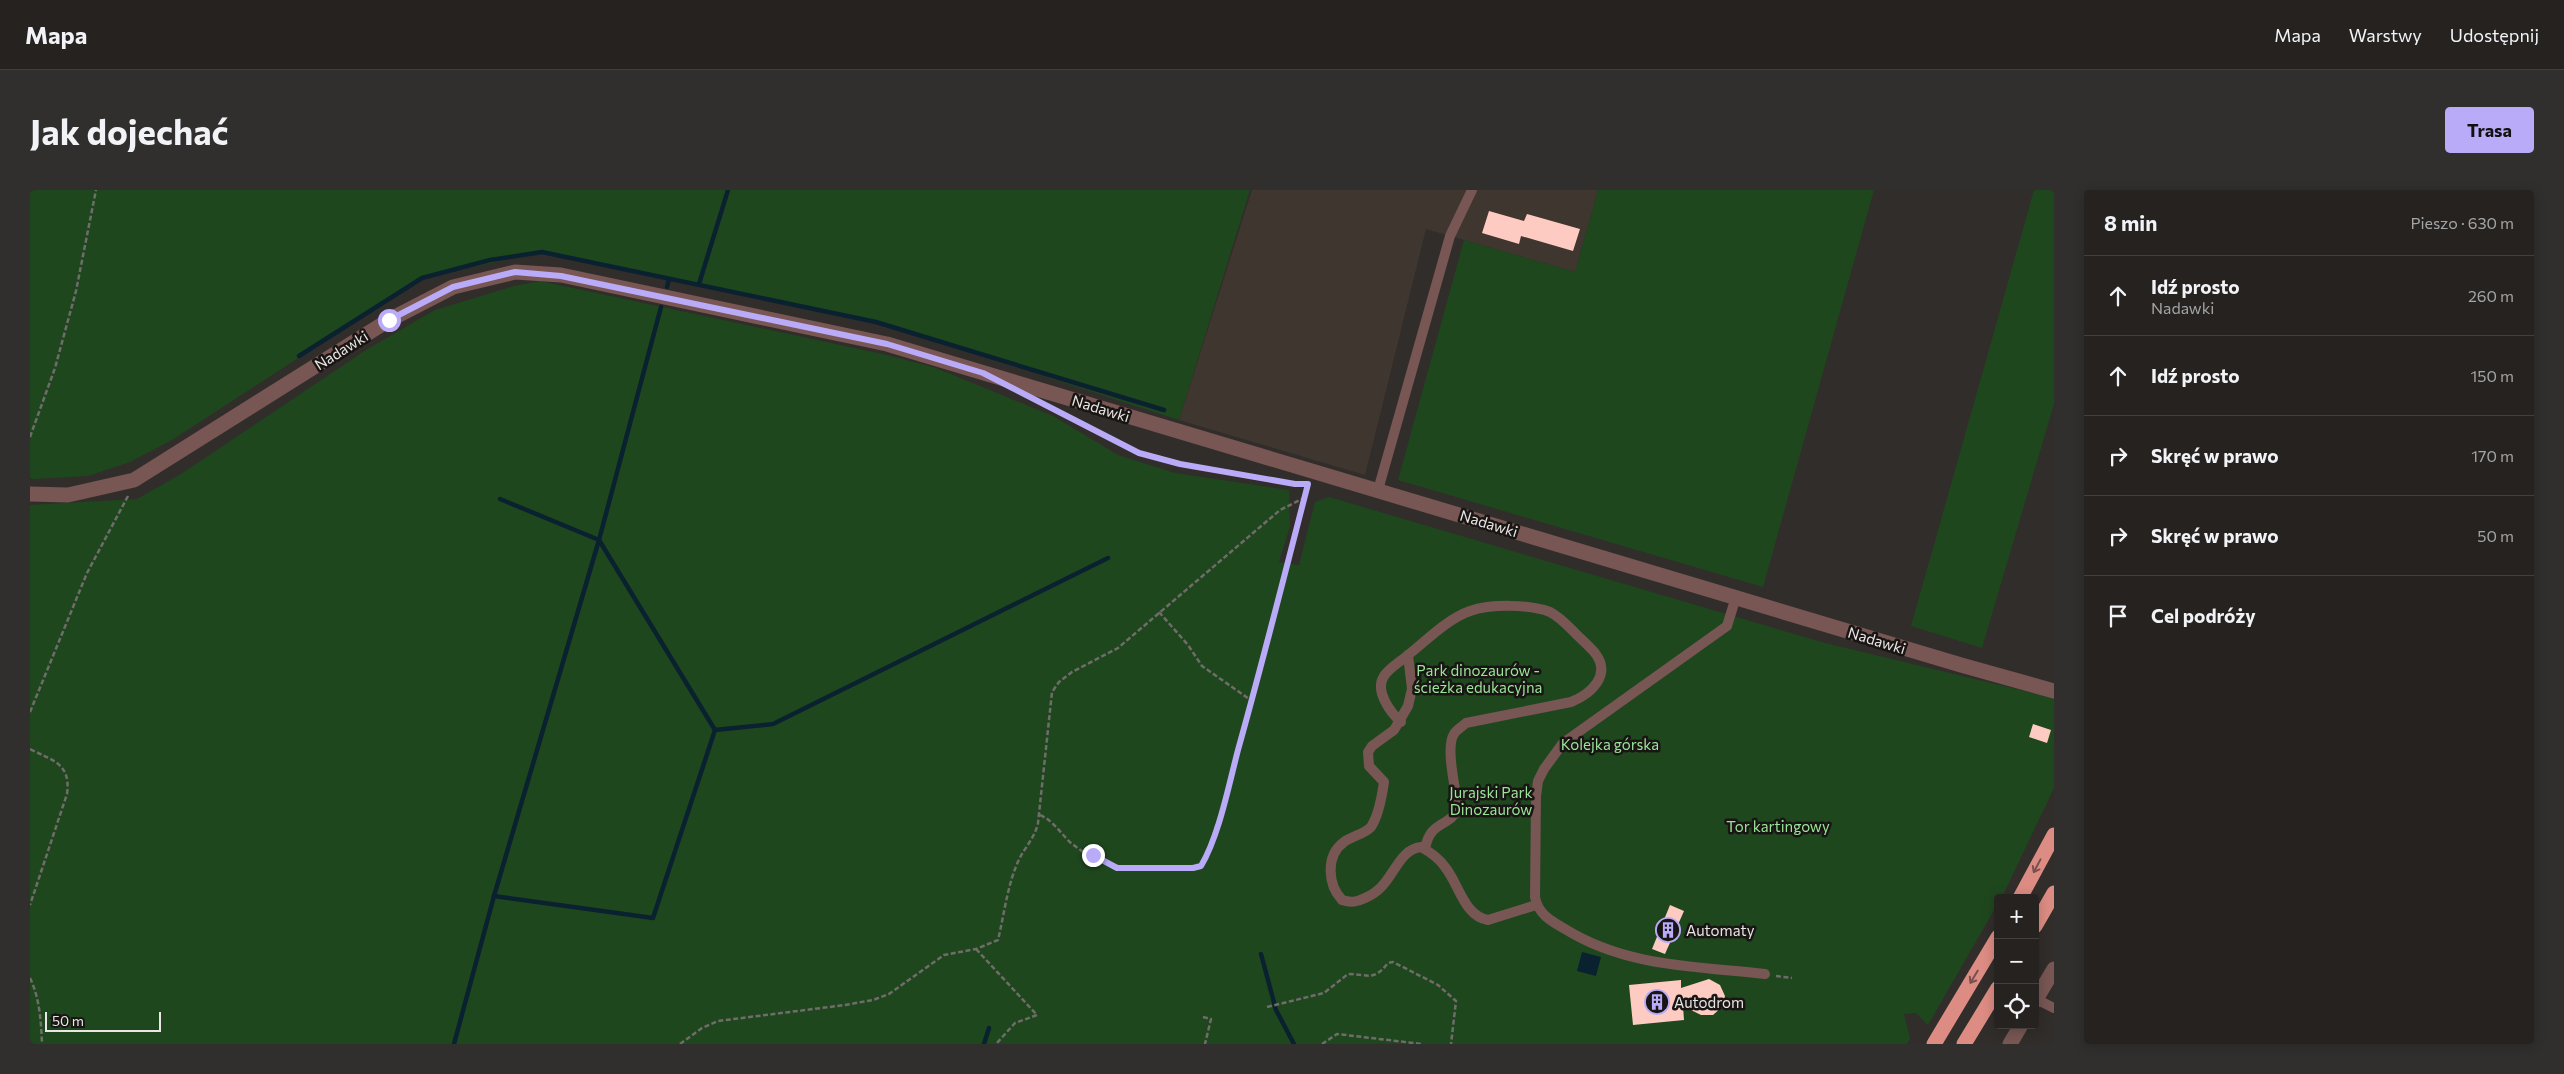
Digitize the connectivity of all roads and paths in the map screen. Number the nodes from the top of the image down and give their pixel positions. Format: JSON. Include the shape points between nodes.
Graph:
{"nodes":[{"id":1,"x":96,"y":190,"type":"edge"},
{"id":2,"x":1472,"y":190,"type":"edge"},
{"id":3,"x":1054,"y":409,"type":"dead end"},
{"id":4,"x":30,"y":436,"type":"edge"},
{"id":5,"x":134,"y":480,"type":"junction"},
{"id":6,"x":1312,"y":480,"type":"junction"},
{"id":7,"x":1378,"y":490,"type":"junction"},
{"id":8,"x":30,"y":494,"type":"edge"},
{"id":9,"x":1304,"y":498,"type":"junction"},
{"id":10,"x":1736,"y":597,"type":"junction"},
{"id":11,"x":1159,"y":612,"type":"junction"},
{"id":12,"x":1408,"y":655,"type":"junction"},
{"id":13,"x":2054,"y":691,"type":"edge"},
{"id":14,"x":1252,"y":701,"type":"junction"},
{"id":15,"x":30,"y":712,"type":"edge"},
{"id":16,"x":1401,"y":722,"type":"junction"},
{"id":17,"x":30,"y":749,"type":"edge"},
{"id":18,"x":1040,"y":815,"type":"junction"},
{"id":19,"x":2054,"y":835,"type":"edge"},
{"id":20,"x":1425,"y":849,"type":"junction"},
{"id":21,"x":2054,"y":893,"type":"edge"},
{"id":22,"x":2022,"y":894,"type":"edge"},
{"id":23,"x":1536,"y":905,"type":"junction"},
{"id":24,"x":30,"y":906,"type":"edge"},
{"id":25,"x":2039,"y":919,"type":"edge"},
{"id":26,"x":1997,"y":939,"type":"edge"},
{"id":27,"x":976,"y":949,"type":"junction"},
{"id":28,"x":2054,"y":969,"type":"edge"},
{"id":29,"x":1765,"y":974,"type":"dead end"},
{"id":30,"x":30,"y":978,"type":"edge"},
{"id":31,"x":1994,"y":995,"type":"edge"},
{"id":32,"x":2039,"y":995,"type":"edge"},
{"id":33,"x":2039,"y":1001,"type":"edge"},
{"id":34,"x":1267,"y":1007,"type":"dead end"},
{"id":35,"x":2054,"y":1008,"type":"edge"},
{"id":36,"x":1202,"y":1018,"type":"dead end"},
{"id":37,"x":2019,"y":1029,"type":"edge"},
{"id":38,"x":42,"y":1044,"type":"edge"},
{"id":39,"x":680,"y":1044,"type":"edge"},
{"id":40,"x":996,"y":1044,"type":"edge"},
{"id":41,"x":1206,"y":1044,"type":"edge"},
{"id":42,"x":1322,"y":1044,"type":"edge"},
{"id":43,"x":1422,"y":1044,"type":"edge"},
{"id":44,"x":1451,"y":1044,"type":"edge"},
{"id":45,"x":1934,"y":1044,"type":"edge"},
{"id":46,"x":1964,"y":1044,"type":"edge"},
{"id":47,"x":2010,"y":1044,"type":"edge"}],
"edges":[{"from":1,"to":4,"type":"path","via":[[74,300],[55,368]]},
{"from":2,"to":7,"type":"lane","via":[[1450,236]]},
{"from":3,"to":6,"type":"path","via":[[1139,453],[1180,464],[1295,484]]},
{"from":5,"to":6,"type":"street","name":"Nadawki","via":[[389,320],[453,287],[515,272],[561,276],[887,344]]},
{"from":5,"to":8,"type":"street","name":"Nadawki","via":[[68,495]]},
{"from":5,"to":15,"type":"path","via":[[126,502],[87,574]]},
{"from":6,"to":7,"type":"street","name":"Nadawki"},
{"from":6,"to":9,"type":"path"},
{"from":7,"to":10,"type":"street","name":"Nadawki"},
{"from":9,"to":11,"type":"path","via":[[1280,510]]},
{"from":9,"to":14,"type":"path"},
{"from":10,"to":13,"type":"street","name":"Nadawki"},
{"from":10,"to":23,"type":"lane","via":[[1727,626],[1612,706],[1555,752],[1538,781],[1536,796]]},
{"from":11,"to":14,"type":"path","via":[[1202,666]]},
{"from":11,"to":18,"type":"path","via":[[1118,648],[1072,672],[1052,692]]},
{"from":12,"to":16,"type":"lane","via":[[1412,689]]},
{"from":12,"to":16,"type":"lane","via":[[1383,678],[1381,685],[1391,713]]},
{"from":12,"to":20,"type":"lane","via":[[1469,611],[1496,606],[1549,612],[1582,640],[1600,664],[1595,689],[1586,696],[1466,724],[1452,735],[1450,747],[1458,807],[1455,815],[1430,832]]},
{"from":14,"to":18,"type":"path","via":[[1222,808],[1201,866],[1117,868],[1072,843],[1049,819]]},
{"from":16,"to":20,"type":"lane","via":[[1368,752],[1369,766],[1384,782],[1382,794],[1369,829],[1342,844],[1333,856],[1331,881],[1335,892],[1349,902],[1369,897],[1389,881],[1405,854],[1414,848]]},
{"from":17,"to":24,"type":"path","via":[[60,764],[69,781],[68,794]]},
{"from":18,"to":27,"type":"path","via":[[1036,831],[1023,850],[1012,878],[998,940]]},
{"from":19,"to":22,"type":"highway","one_way":true},
{"from":20,"to":23,"type":"lane","via":[[1446,867],[1468,906],[1482,919]]},
{"from":21,"to":25,"type":"highway"},
{"from":23,"to":29,"type":"lane","via":[[1543,914],[1584,941],[1621,955],[1647,961]]},
{"from":26,"to":45,"type":"highway","one_way":true},
{"from":27,"to":39,"type":"path","via":[[944,955],[889,994],[873,1000],[718,1021]]},
{"from":27,"to":40,"type":"path","via":[[1037,1015],[1015,1023]]},
{"from":28,"to":32,"type":"street"},
{"from":30,"to":38,"type":"path","via":[[41,1022]]},
{"from":31,"to":46,"type":"highway"},
{"from":33,"to":35,"type":"lane"},
{"from":34,"to":44,"type":"path","via":[[1324,993],[1348,974],[1372,977],[1393,962],[1438,986],[1456,1001]]},
{"from":36,"to":41,"type":"path","via":[[1211,1020]]},
{"from":37,"to":47,"type":"street"},
{"from":42,"to":43,"type":"path","via":[[1337,1034]]}]}
